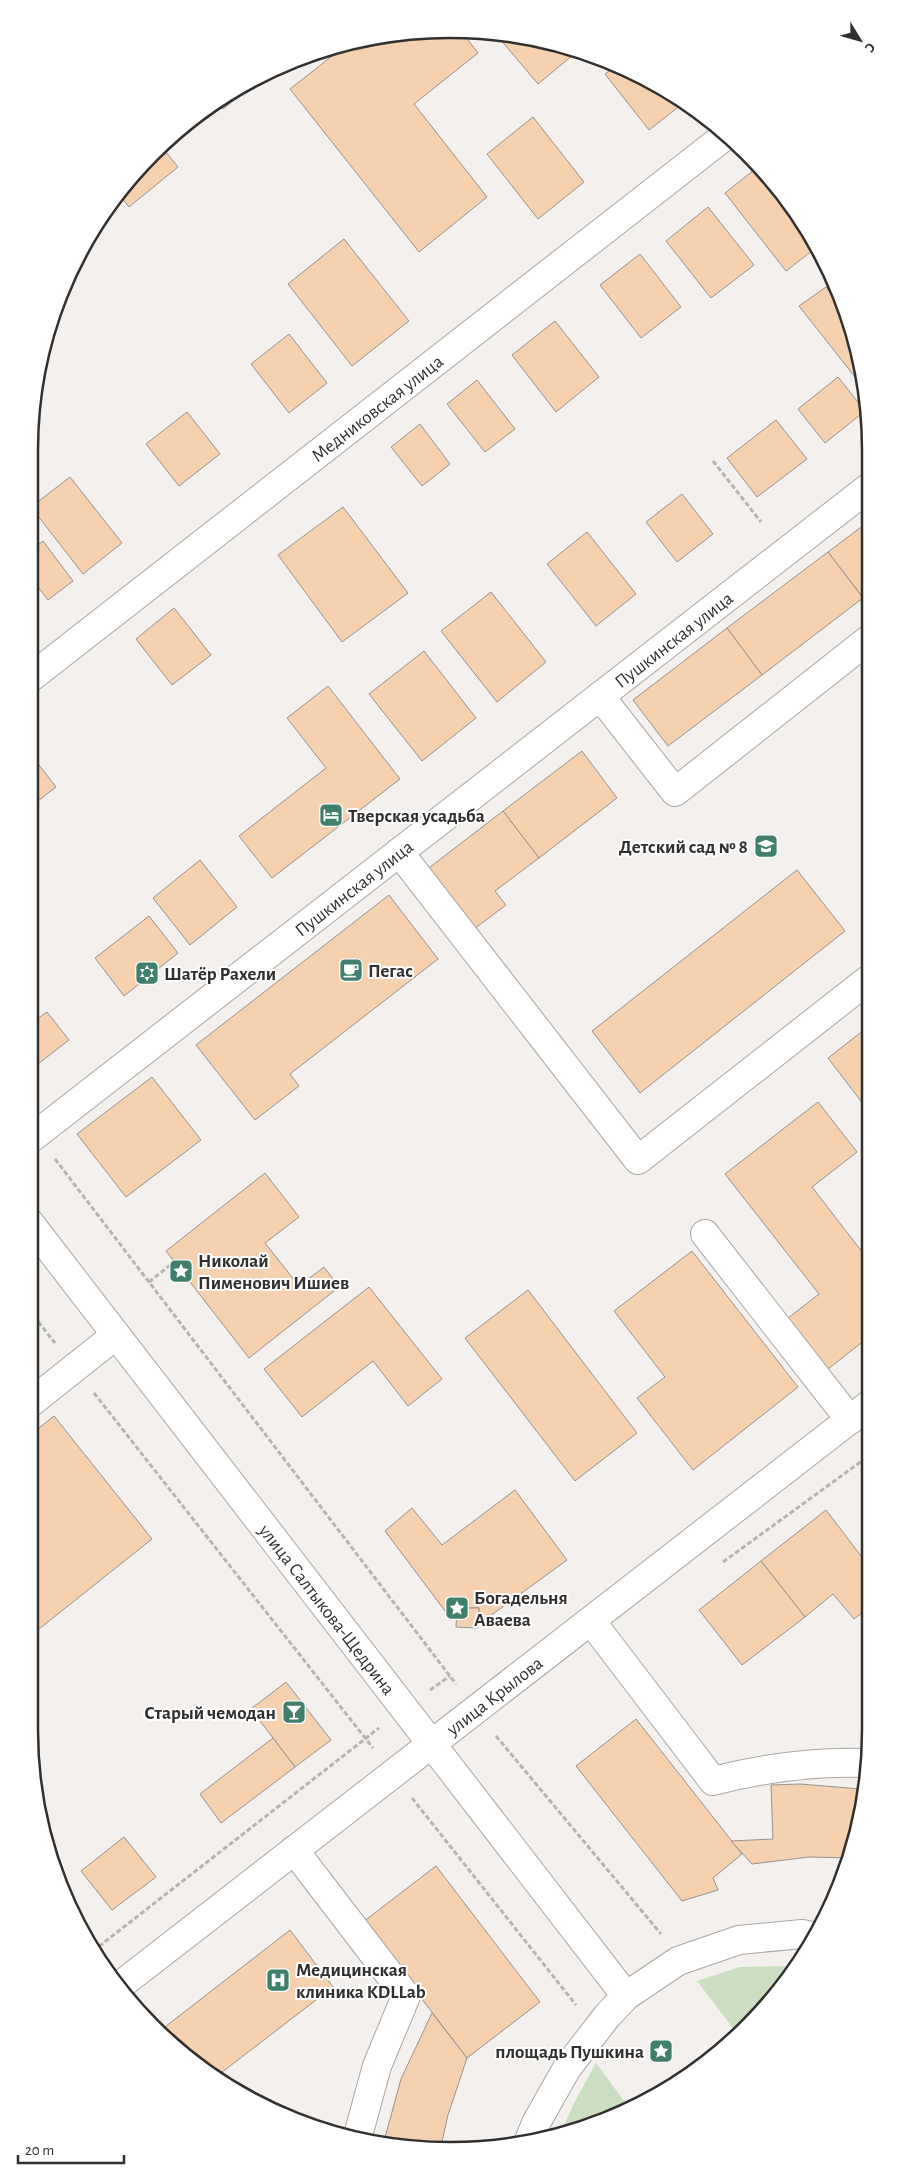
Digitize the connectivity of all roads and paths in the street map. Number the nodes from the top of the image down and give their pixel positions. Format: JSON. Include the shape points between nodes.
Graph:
{"nodes":[{"id":1,"x":721,"y":139,"type":"edge"},
{"id":2,"x":713,"y":461,"type":"dead end"},
{"id":3,"x":862,"y":493,"type":"edge"},
{"id":4,"x":761,"y":522,"type":"dead end"},
{"id":5,"x":862,"y":645,"type":"edge"},
{"id":6,"x":38,"y":671,"type":"edge"},
{"id":7,"x":600,"y":696,"type":"junction"},
{"id":8,"x":399,"y":852,"type":"junction"},
{"id":9,"x":862,"y":985,"type":"edge"},
{"id":10,"x":40,"y":1147,"type":"edge"},
{"id":11,"x":38,"y":1234,"type":"edge"},
{"id":12,"x":706,"y":1234,"type":"dead end"},
{"id":13,"x":174,"y":1262,"type":"dead end"},
{"id":14,"x":149,"y":1282,"type":"junction"},
{"id":15,"x":38,"y":1322,"type":"edge"},
{"id":16,"x":116,"y":1336,"type":"junction"},
{"id":17,"x":74,"y":1368,"type":"junction"},
{"id":18,"x":38,"y":1397,"type":"edge"},
{"id":19,"x":860,"y":1412,"type":"edge"},
{"id":20,"x":591,"y":1621,"type":"junction"},
{"id":21,"x":450,"y":1676,"type":"junction"},
{"id":22,"x":404,"y":1708,"type":"junction"},
{"id":23,"x":476,"y":1710,"type":"junction"},
{"id":24,"x":366,"y":1738,"type":"junction"},
{"id":25,"x":431,"y":1744,"type":"junction"},
{"id":26,"x":861,"y":1763,"type":"edge"},
{"id":27,"x":394,"y":1773,"type":"junction"},
{"id":28,"x":294,"y":1850,"type":"junction"},
{"id":29,"x":807,"y":1935,"type":"edge"},
{"id":30,"x":99,"y":1946,"type":"edge"},
{"id":31,"x":124,"y":1982,"type":"edge"},
{"id":32,"x":626,"y":1996,"type":"junction"},
{"id":33,"x":578,"y":2008,"type":"dead end"},
{"id":34,"x":359,"y":2132,"type":"edge"},
{"id":35,"x":531,"y":2135,"type":"edge"}],
"edges":[{"from":1,"to":6,"type":"street","name":"Медниковская улица"},
{"from":2,"to":4,"type":"path"},
{"from":3,"to":7,"type":"street","name":"Пушкинская улица"},
{"from":5,"to":7,"type":"street","via":[[675,792]]},
{"from":7,"to":8,"type":"street","name":"Пушкинская улица"},
{"from":8,"to":9,"type":"street","via":[[638,1160]]},
{"from":8,"to":10,"type":"street","name":"Пушкинская улица"},
{"from":10,"to":14,"type":"path"},
{"from":11,"to":16,"type":"street","name":"улица Салтыкова-Щедрина"},
{"from":12,"to":19,"type":"street"},
{"from":13,"to":14,"type":"path"},
{"from":14,"to":21,"type":"path"},
{"from":15,"to":17,"type":"path"},
{"from":16,"to":17,"type":"street"},
{"from":16,"to":22,"type":"street","name":"улица Салтыкова-Щедрина"},
{"from":17,"to":18,"type":"street"},
{"from":17,"to":24,"type":"path"},
{"from":19,"to":20,"type":"street","name":"улица Крылова"},
{"from":20,"to":23,"type":"street","name":"улица Крылова"},
{"from":20,"to":26,"type":"street","via":[[713,1781],[796,1764]]},
{"from":21,"to":22,"type":"path"},
{"from":21,"to":23,"type":"path"},
{"from":22,"to":24,"type":"path"},
{"from":22,"to":25,"type":"street","name":"улица Салтыкова-Щедрина"},
{"from":23,"to":25,"type":"street","name":"улица Крылова"},
{"from":24,"to":27,"type":"path"},
{"from":24,"to":30,"type":"path"},
{"from":25,"to":27,"type":"street","name":"улица Крылова"},
{"from":25,"to":32,"type":"street","name":"улица Салтыкова-Щедрина"},
{"from":27,"to":28,"type":"street","name":"улица Крылова"},
{"from":27,"to":33,"type":"path"},
{"from":28,"to":31,"type":"street","name":"улица Крылова"},
{"from":28,"to":34,"type":"street","via":[[406,1996],[377,2066]]},
{"from":29,"to":32,"type":"street","via":[[739,1940],[678,1961]]},
{"from":32,"to":35,"type":"street","via":[[567,2068]]}]}
